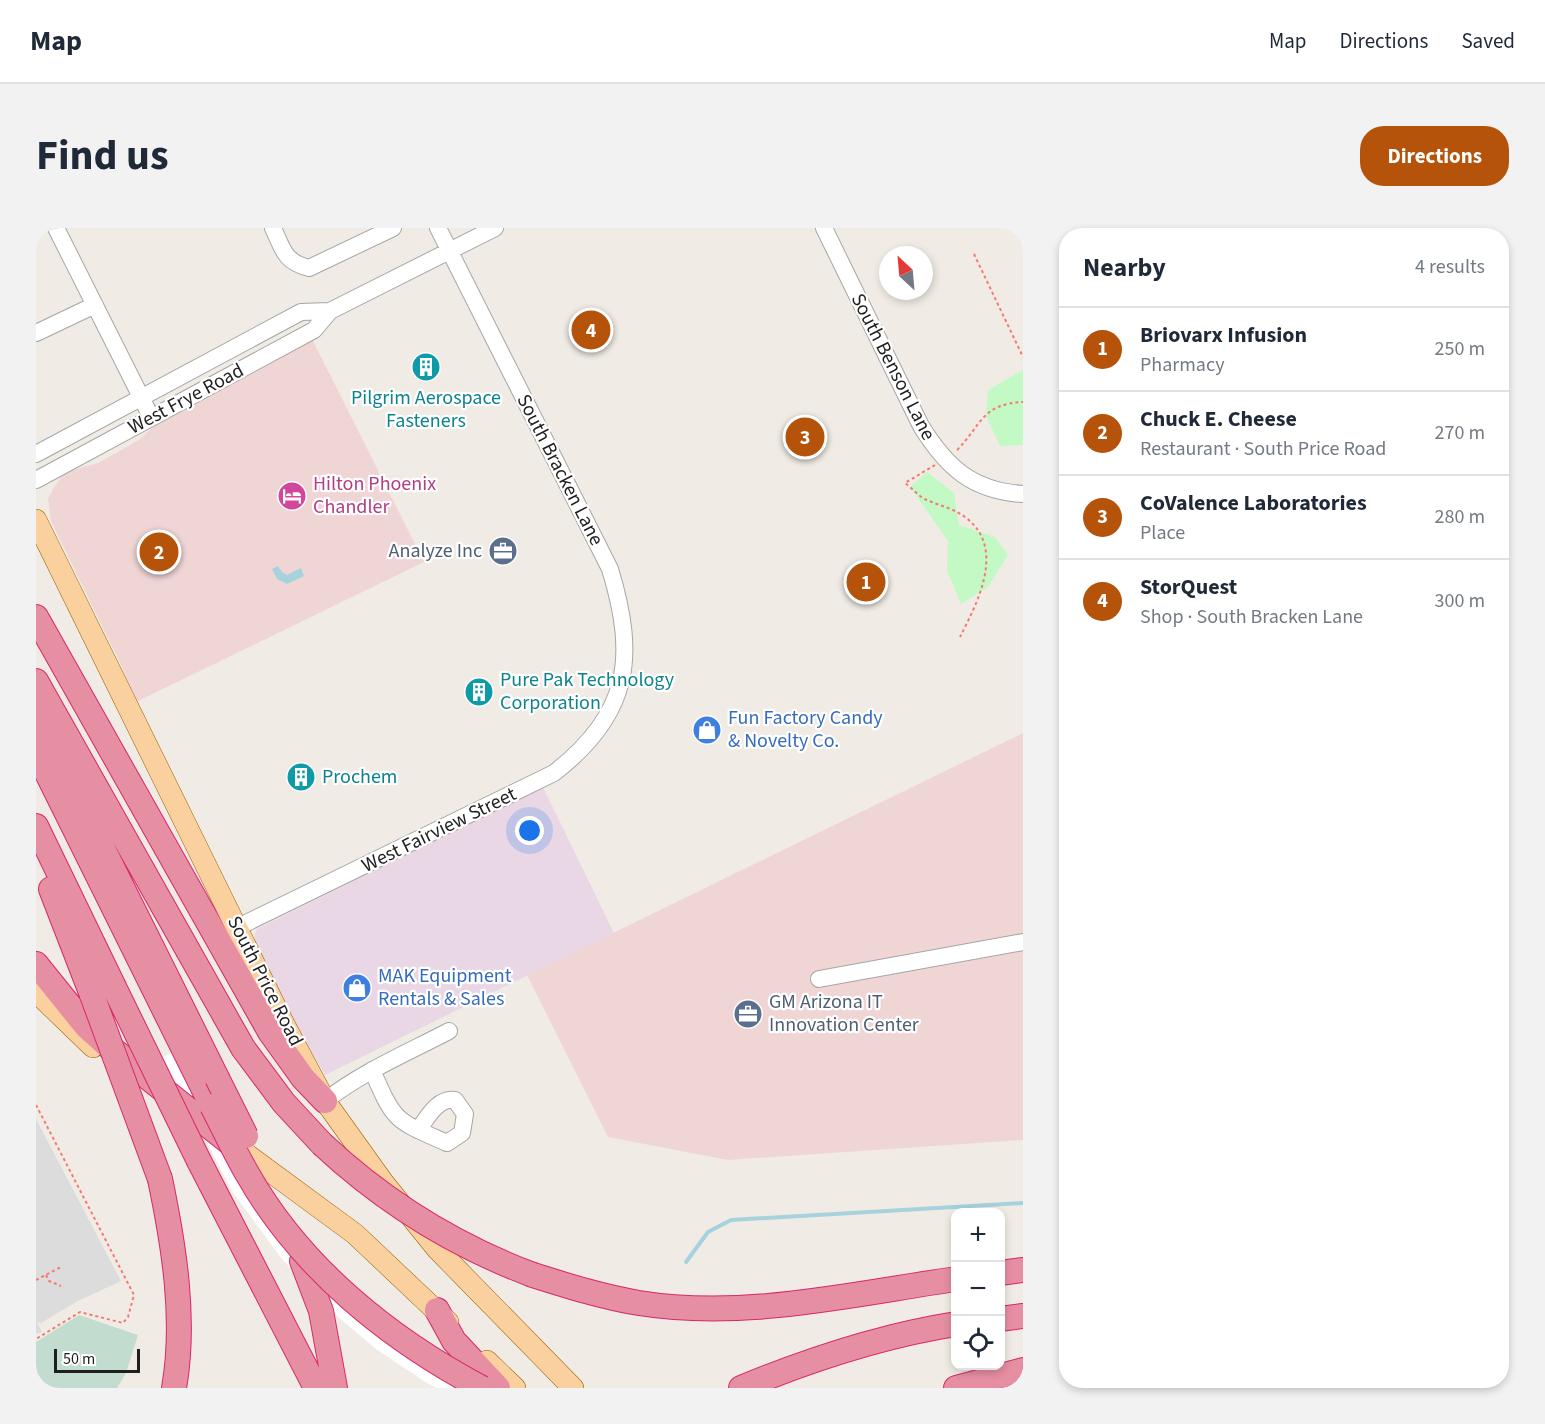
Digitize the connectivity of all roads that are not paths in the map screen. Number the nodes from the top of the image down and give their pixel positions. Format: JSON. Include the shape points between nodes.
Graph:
{"nodes":[{"id":1,"x":56,"y":228,"type":"edge"},
{"id":2,"x":273,"y":228,"type":"edge"},
{"id":3,"x":393,"y":228,"type":"edge"},
{"id":4,"x":438,"y":228,"type":"edge"},
{"id":5,"x":495,"y":228,"type":"edge"},
{"id":6,"x":824,"y":228,"type":"edge"},
{"id":7,"x":450,"y":250,"type":"junction"},
{"id":8,"x":95,"y":305,"type":"junction"},
{"id":9,"x":330,"y":311,"type":"junction"},
{"id":10,"x":36,"y":333,"type":"edge"},
{"id":11,"x":142,"y":399,"type":"junction"},
{"id":12,"x":152,"y":417,"type":"junction"},
{"id":13,"x":36,"y":454,"type":"edge"},
{"id":14,"x":36,"y":480,"type":"edge"},
{"id":15,"x":1023,"y":494,"type":"edge"},
{"id":16,"x":36,"y":520,"type":"edge"},
{"id":17,"x":36,"y":618,"type":"edge"},
{"id":18,"x":36,"y":681,"type":"edge"},
{"id":19,"x":616,"y":702,"type":"joint"},
{"id":20,"x":36,"y":714,"type":"edge"},
{"id":21,"x":36,"y":752,"type":"edge"},
{"id":22,"x":36,"y":780,"type":"edge"},
{"id":23,"x":36,"y":826,"type":"edge"},
{"id":24,"x":36,"y":850,"type":"edge"},
{"id":25,"x":238,"y":927,"type":"junction"},
{"id":26,"x":1023,"y":942,"type":"edge"},
{"id":27,"x":36,"y":964,"type":"edge"},
{"id":28,"x":819,"y":980,"type":"dead end"},
{"id":29,"x":102,"y":990,"type":"junction"},
{"id":30,"x":36,"y":992,"type":"edge"},
{"id":31,"x":449,"y":1031,"type":"dead end"},
{"id":32,"x":372,"y":1070,"type":"junction"},
{"id":33,"x":325,"y":1101,"type":"junction"},
{"id":34,"x":206,"y":1108,"type":"junction"},
{"id":35,"x":418,"y":1130,"type":"dead end"},
{"id":36,"x":229,"y":1142,"type":"junction"},
{"id":37,"x":1023,"y":1270,"type":"edge"},
{"id":38,"x":1005,"y":1272,"type":"edge"},
{"id":39,"x":951,"y":1280,"type":"edge"},
{"id":40,"x":437,"y":1310,"type":"joint"},
{"id":41,"x":1023,"y":1316,"type":"edge"},
{"id":42,"x":1005,"y":1318,"type":"edge"},
{"id":43,"x":951,"y":1325,"type":"edge"},
{"id":44,"x":1023,"y":1370,"type":"edge"},
{"id":45,"x":174,"y":1388,"type":"edge"},
{"id":46,"x":316,"y":1388,"type":"edge"},
{"id":47,"x":335,"y":1388,"type":"edge"},
{"id":48,"x":457,"y":1388,"type":"edge"},
{"id":49,"x":497,"y":1388,"type":"edge"},
{"id":50,"x":573,"y":1388,"type":"edge"},
{"id":51,"x":741,"y":1388,"type":"edge"},
{"id":52,"x":956,"y":1388,"type":"edge"}],
"edges":[{"from":1,"to":8,"type":"street"},
{"from":2,"to":3,"type":"street","via":[[287,258],[309,268]]},
{"from":4,"to":7,"type":"street","name":"South Bracken Lane"},
{"from":5,"to":7,"type":"street","name":"West Frye Road"},
{"from":6,"to":15,"type":"street","name":"South Benson Lane","via":[[921,426],[945,460],[984,488]]},
{"from":7,"to":9,"type":"street","name":"West Frye Road"},
{"from":7,"to":19,"type":"street","name":"South Bracken Lane","via":[[610,569],[623,611],[625,654]]},
{"from":8,"to":10,"type":"street"},
{"from":8,"to":11,"type":"street"},
{"from":9,"to":11,"type":"street","name":"West Frye Road","via":[[301,312]]},
{"from":9,"to":12,"type":"street","name":"West Frye Road","via":[[314,330]]},
{"from":11,"to":12,"type":"street"},
{"from":11,"to":13,"type":"street","name":"West Frye Road"},
{"from":12,"to":14,"type":"street","name":"West Frye Road"},
{"from":16,"to":25,"type":"main road","name":"South Price Road"},
{"from":17,"to":33,"type":"highway","via":[[270,1032]]},
{"from":18,"to":39,"type":"highway","bridge":true,"via":[[243,1048],[284,1103],[322,1144],[401,1210],[461,1245],[533,1275],[639,1303],[714,1308],[796,1302]]},
{"from":19,"to":25,"type":"street","name":"West Fairview Street","via":[[581,752],[554,773]]},
{"from":20,"to":47,"type":"highway","bridge":true,"via":[[271,1188],[321,1311]]},
{"from":21,"to":34,"type":"highway"},
{"from":22,"to":34,"type":"highway"},
{"from":23,"to":29,"type":"highway"},
{"from":24,"to":29,"type":"highway"},
{"from":25,"to":33,"type":"main road","name":"South Price Road"},
{"from":26,"to":28,"type":"street"},
{"from":27,"to":36,"type":"highway","via":[[107,1046]]},
{"from":29,"to":45,"type":"highway","bridge":true,"via":[[160,1179],[176,1283],[178,1343]]},
{"from":29,"to":46,"type":"highway","bridge":true,"via":[[199,1161]]},
{"from":30,"to":36,"type":"main road","via":[[106,1059]]},
{"from":31,"to":32,"type":"street"},
{"from":32,"to":33,"type":"street"},
{"from":32,"to":35,"type":"street","via":[[397,1119]]},
{"from":33,"to":50,"type":"main road","name":"South Price Road","via":[[437,1249]]},
{"from":34,"to":48,"type":"highway","via":[[242,1186],[296,1259],[381,1339]]},
{"from":34,"to":49,"type":"highway","bridge":true,"via":[[248,1176],[312,1260],[387,1330],[429,1358]]},
{"from":36,"to":40,"type":"main road","via":[[337,1219]]},
{"from":37,"to":38,"type":"highway"},
{"from":40,"to":49,"type":"highway","via":[[454,1341]]},
{"from":41,"to":42,"type":"highway"},
{"from":43,"to":51,"type":"highway","via":[[885,1337],[830,1353]]},
{"from":44,"to":52,"type":"highway"}]}
